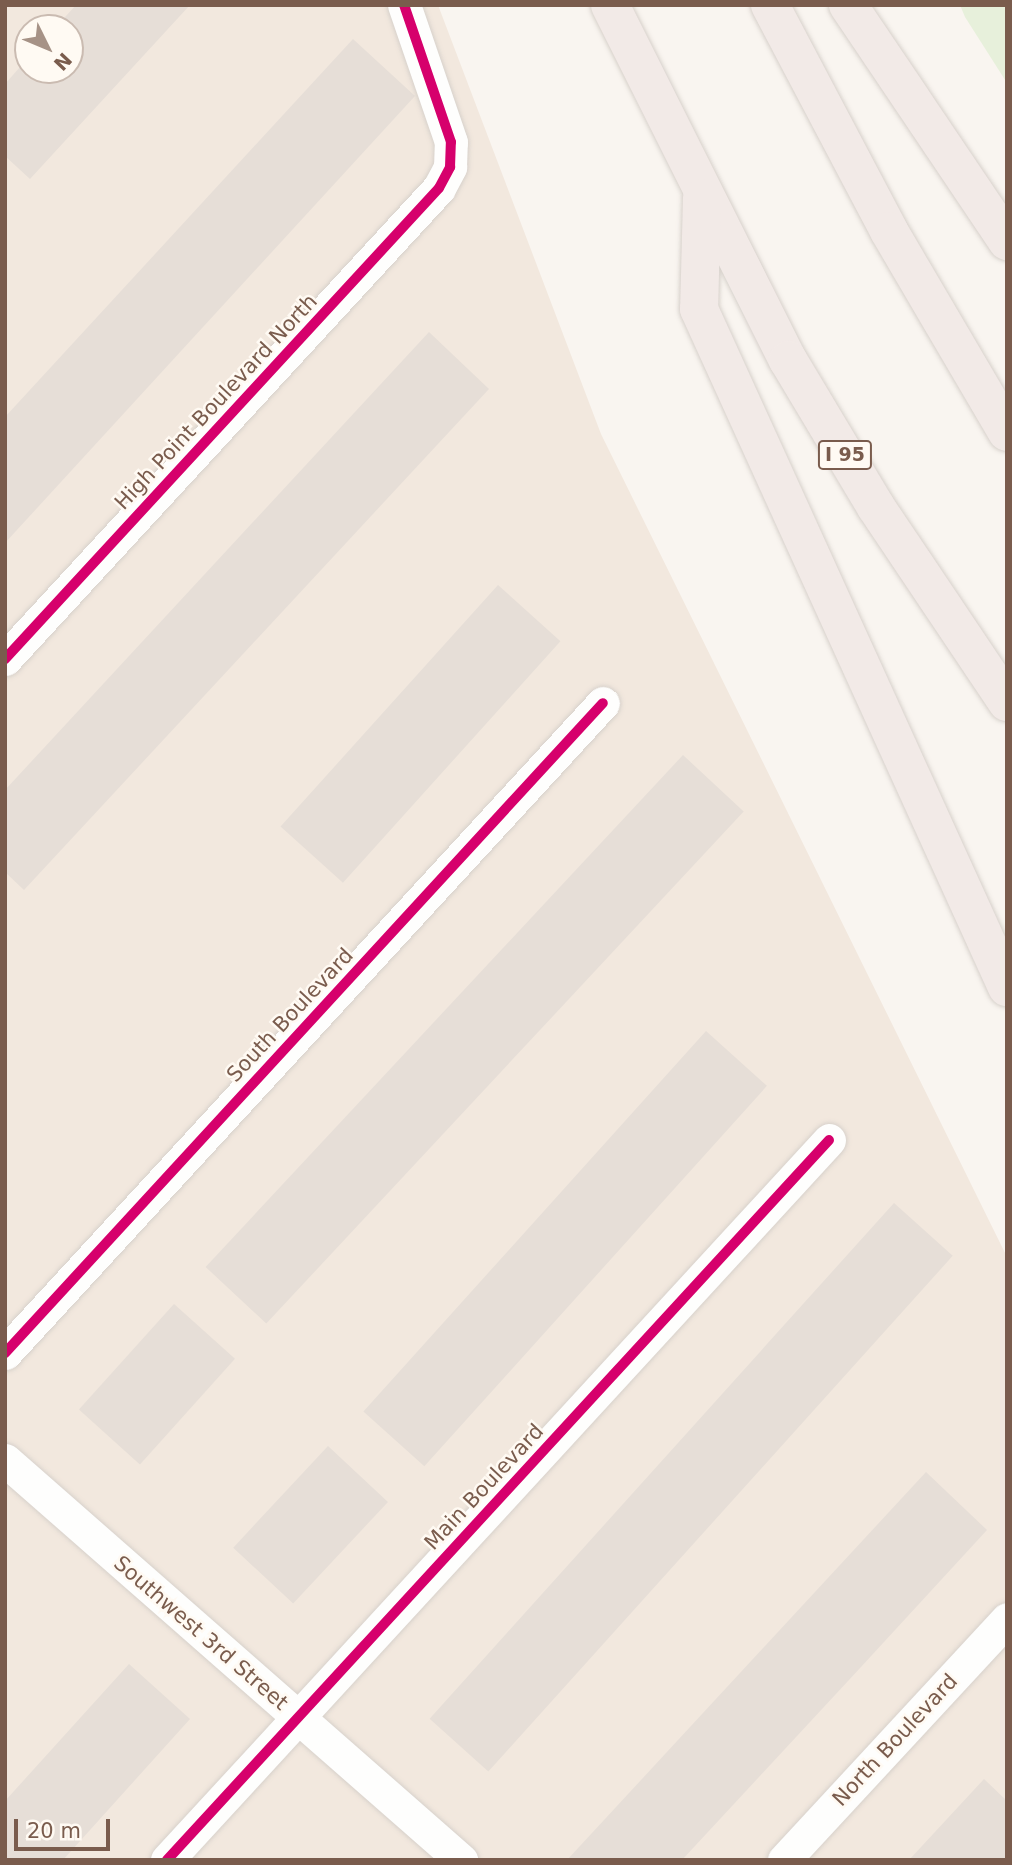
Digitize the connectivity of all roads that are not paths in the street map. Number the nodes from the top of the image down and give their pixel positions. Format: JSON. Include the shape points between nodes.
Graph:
{"nodes":[{"id":1,"x":404,"y":5,"type":"edge"},
{"id":2,"x":610,"y":5,"type":"edge"},
{"id":3,"x":770,"y":5,"type":"edge"},
{"id":4,"x":848,"y":5,"type":"edge"},
{"id":5,"x":702,"y":198,"type":"junction"},
{"id":6,"x":1007,"y":241,"type":"edge"},
{"id":7,"x":1007,"y":432,"type":"edge"},
{"id":8,"x":5,"y":659,"type":"edge"},
{"id":9,"x":1007,"y":702,"type":"edge"},
{"id":10,"x":604,"y":703,"type":"dead end"},
{"id":11,"x":1007,"y":987,"type":"edge"},
{"id":12,"x":829,"y":1140,"type":"dead end"},
{"id":13,"x":5,"y":1353,"type":"edge"},
{"id":14,"x":5,"y":1460,"type":"edge"},
{"id":15,"x":1007,"y":1619,"type":"edge"},
{"id":16,"x":298,"y":1718,"type":"junction"},
{"id":17,"x":167,"y":1860,"type":"edge"},
{"id":18,"x":461,"y":1860,"type":"edge"},
{"id":19,"x":784,"y":1860,"type":"edge"}],
"edges":[{"from":1,"to":8,"type":"street","name":"High Point Boulevard North","via":[[451,142],[450,167],[439,188]]},
{"from":2,"to":5,"type":"highway","number":"I 95"},
{"from":3,"to":7,"type":"highway","via":[[889,232]]},
{"from":4,"to":6,"type":"highway"},
{"from":5,"to":9,"type":"highway","number":"I 95","via":[[876,507]]},
{"from":5,"to":11,"type":"highway","via":[[699,309]]},
{"from":10,"to":13,"type":"street","name":"South Boulevard"},
{"from":12,"to":16,"type":"street","name":"Main Boulevard"},
{"from":14,"to":16,"type":"street","name":"Southwest 3rd Street"},
{"from":15,"to":19,"type":"street","name":"North Boulevard"},
{"from":16,"to":17,"type":"street","name":"Main Boulevard"},
{"from":16,"to":18,"type":"street","name":"Southwest 3rd Street"}]}
